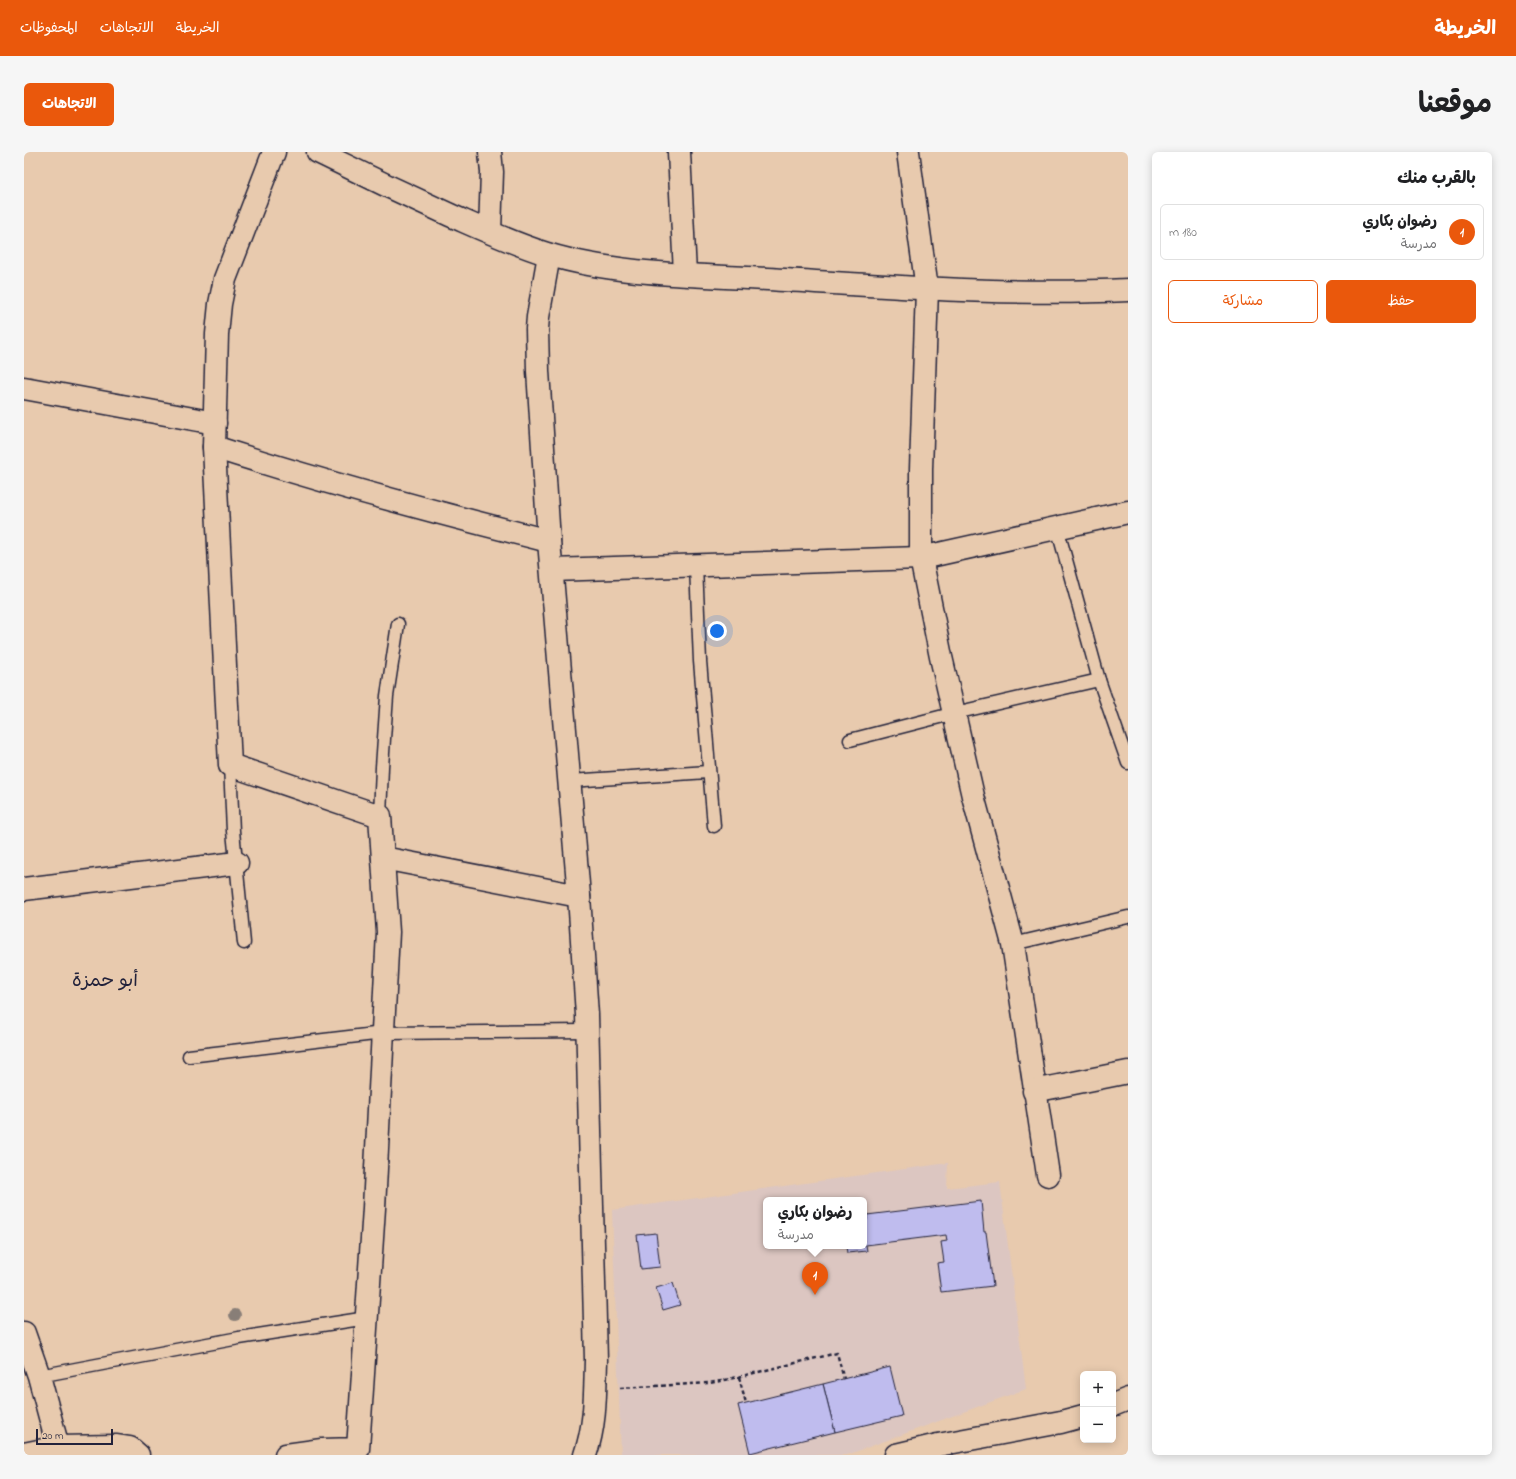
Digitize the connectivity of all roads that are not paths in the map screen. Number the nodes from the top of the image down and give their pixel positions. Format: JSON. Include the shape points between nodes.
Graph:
{"nodes":[{"id":1,"x":274,"y":152,"type":"edge"},
{"id":2,"x":318,"y":152,"type":"edge"},
{"id":3,"x":490,"y":152,"type":"edge"},
{"id":4,"x":679,"y":152,"type":"edge"},
{"id":5,"x":908,"y":152,"type":"edge"},
{"id":6,"x":490,"y":232,"type":"junction"},
{"id":7,"x":548,"y":255,"type":"junction"},
{"id":8,"x":685,"y":274,"type":"junction"},
{"id":9,"x":927,"y":289,"type":"junction"},
{"id":10,"x":1128,"y":290,"type":"edge"},
{"id":11,"x":24,"y":388,"type":"edge"},
{"id":12,"x":215,"y":423,"type":"junction"},
{"id":13,"x":214,"y":447,"type":"junction"},
{"id":14,"x":1128,"y":512,"type":"edge"},
{"id":15,"x":1058,"y":528,"type":"junction"},
{"id":16,"x":549,"y":541,"type":"junction"},
{"id":17,"x":921,"y":558,"type":"junction"},
{"id":18,"x":696,"y":566,"type":"junction"},
{"id":19,"x":552,"y":570,"type":"junction"},
{"id":20,"x":398,"y":624,"type":"dead end"},
{"id":21,"x":1099,"y":680,"type":"junction"},
{"id":22,"x":955,"y":713,"type":"junction"},
{"id":23,"x":850,"y":740,"type":"dead end"},
{"id":24,"x":1128,"y":763,"type":"edge"},
{"id":25,"x":230,"y":765,"type":"junction"},
{"id":26,"x":708,"y":772,"type":"junction"},
{"id":27,"x":570,"y":781,"type":"junction"},
{"id":28,"x":380,"y":816,"type":"junction"},
{"id":29,"x":714,"y":826,"type":"dead end"},
{"id":30,"x":383,"y":858,"type":"junction"},
{"id":31,"x":237,"y":863,"type":"junction"},
{"id":32,"x":24,"y":889,"type":"edge"},
{"id":33,"x":579,"y":896,"type":"junction"},
{"id":34,"x":1128,"y":917,"type":"edge"},
{"id":35,"x":244,"y":943,"type":"dead end"},
{"id":36,"x":1013,"y":944,"type":"junction"},
{"id":37,"x":587,"y":1032,"type":"junction"},
{"id":38,"x":383,"y":1033,"type":"junction"},
{"id":39,"x":189,"y":1056,"type":"dead end"},
{"id":40,"x":1128,"y":1072,"type":"edge"},
{"id":41,"x":1034,"y":1091,"type":"junction"},
{"id":42,"x":1048,"y":1175,"type":"dead end"},
{"id":43,"x":367,"y":1318,"type":"junction"},
{"id":44,"x":24,"y":1333,"type":"edge"},
{"id":45,"x":39,"y":1376,"type":"junction"},
{"id":46,"x":1128,"y":1399,"type":"edge"},
{"id":47,"x":1116,"y":1404,"type":"edge"},
{"id":48,"x":1080,"y":1417,"type":"edge"},
{"id":49,"x":58,"y":1447,"type":"junction"},
{"id":50,"x":24,"y":1454,"type":"edge"},
{"id":51,"x":138,"y":1455,"type":"edge"},
{"id":52,"x":286,"y":1455,"type":"edge"},
{"id":53,"x":585,"y":1455,"type":"edge"},
{"id":54,"x":896,"y":1455,"type":"edge"}],
"edges":[{"from":1,"to":12,"type":"street","via":[[225,279],[217,334]]},
{"from":2,"to":6,"type":"street","via":[[382,184]]},
{"from":3,"to":6,"type":"street"},
{"from":4,"to":8,"type":"street"},
{"from":5,"to":9,"type":"street"},
{"from":6,"to":7,"type":"street"},
{"from":7,"to":8,"type":"street","via":[[632,270]]},
{"from":7,"to":16,"type":"street","via":[[537,329]]},
{"from":8,"to":9,"type":"street"},
{"from":9,"to":10,"type":"street","via":[[1041,292]]},
{"from":9,"to":17,"type":"street"},
{"from":11,"to":12,"type":"street"},
{"from":12,"to":13,"type":"street"},
{"from":13,"to":16,"type":"street","via":[[459,519]]},
{"from":13,"to":25,"type":"street"},
{"from":14,"to":15,"type":"street"},
{"from":15,"to":17,"type":"street"},
{"from":15,"to":21,"type":"lane"},
{"from":16,"to":19,"type":"street"},
{"from":17,"to":18,"type":"street"},
{"from":17,"to":22,"type":"street"},
{"from":18,"to":19,"type":"street"},
{"from":18,"to":26,"type":"lane"},
{"from":19,"to":27,"type":"street"},
{"from":20,"to":28,"type":"lane","via":[[387,696]]},
{"from":21,"to":22,"type":"lane"},
{"from":21,"to":24,"type":"lane"},
{"from":22,"to":23,"type":"lane"},
{"from":22,"to":36,"type":"street","via":[[973,796]]},
{"from":25,"to":28,"type":"street"},
{"from":25,"to":31,"type":"lane"},
{"from":26,"to":27,"type":"lane"},
{"from":26,"to":29,"type":"lane"},
{"from":27,"to":33,"type":"street"},
{"from":28,"to":30,"type":"street"},
{"from":30,"to":33,"type":"street"},
{"from":30,"to":38,"type":"street","via":[[388,932]]},
{"from":31,"to":32,"type":"street"},
{"from":31,"to":35,"type":"lane"},
{"from":33,"to":37,"type":"street"},
{"from":34,"to":36,"type":"lane"},
{"from":36,"to":41,"type":"street"},
{"from":37,"to":38,"type":"lane"},
{"from":37,"to":53,"type":"street","via":[[596,1360],[595,1406]]},
{"from":38,"to":39,"type":"lane"},
{"from":38,"to":43,"type":"street"},
{"from":40,"to":41,"type":"street"},
{"from":41,"to":42,"type":"street"},
{"from":43,"to":45,"type":"lane","via":[[239,1338]]},
{"from":43,"to":52,"type":"street","via":[[358,1449]]},
{"from":44,"to":45,"type":"street"},
{"from":45,"to":49,"type":"street"},
{"from":46,"to":47,"type":"street"},
{"from":48,"to":54,"type":"street"},
{"from":49,"to":50,"type":"street"},
{"from":49,"to":51,"type":"street","via":[[117,1446],[130,1448]]}]}
